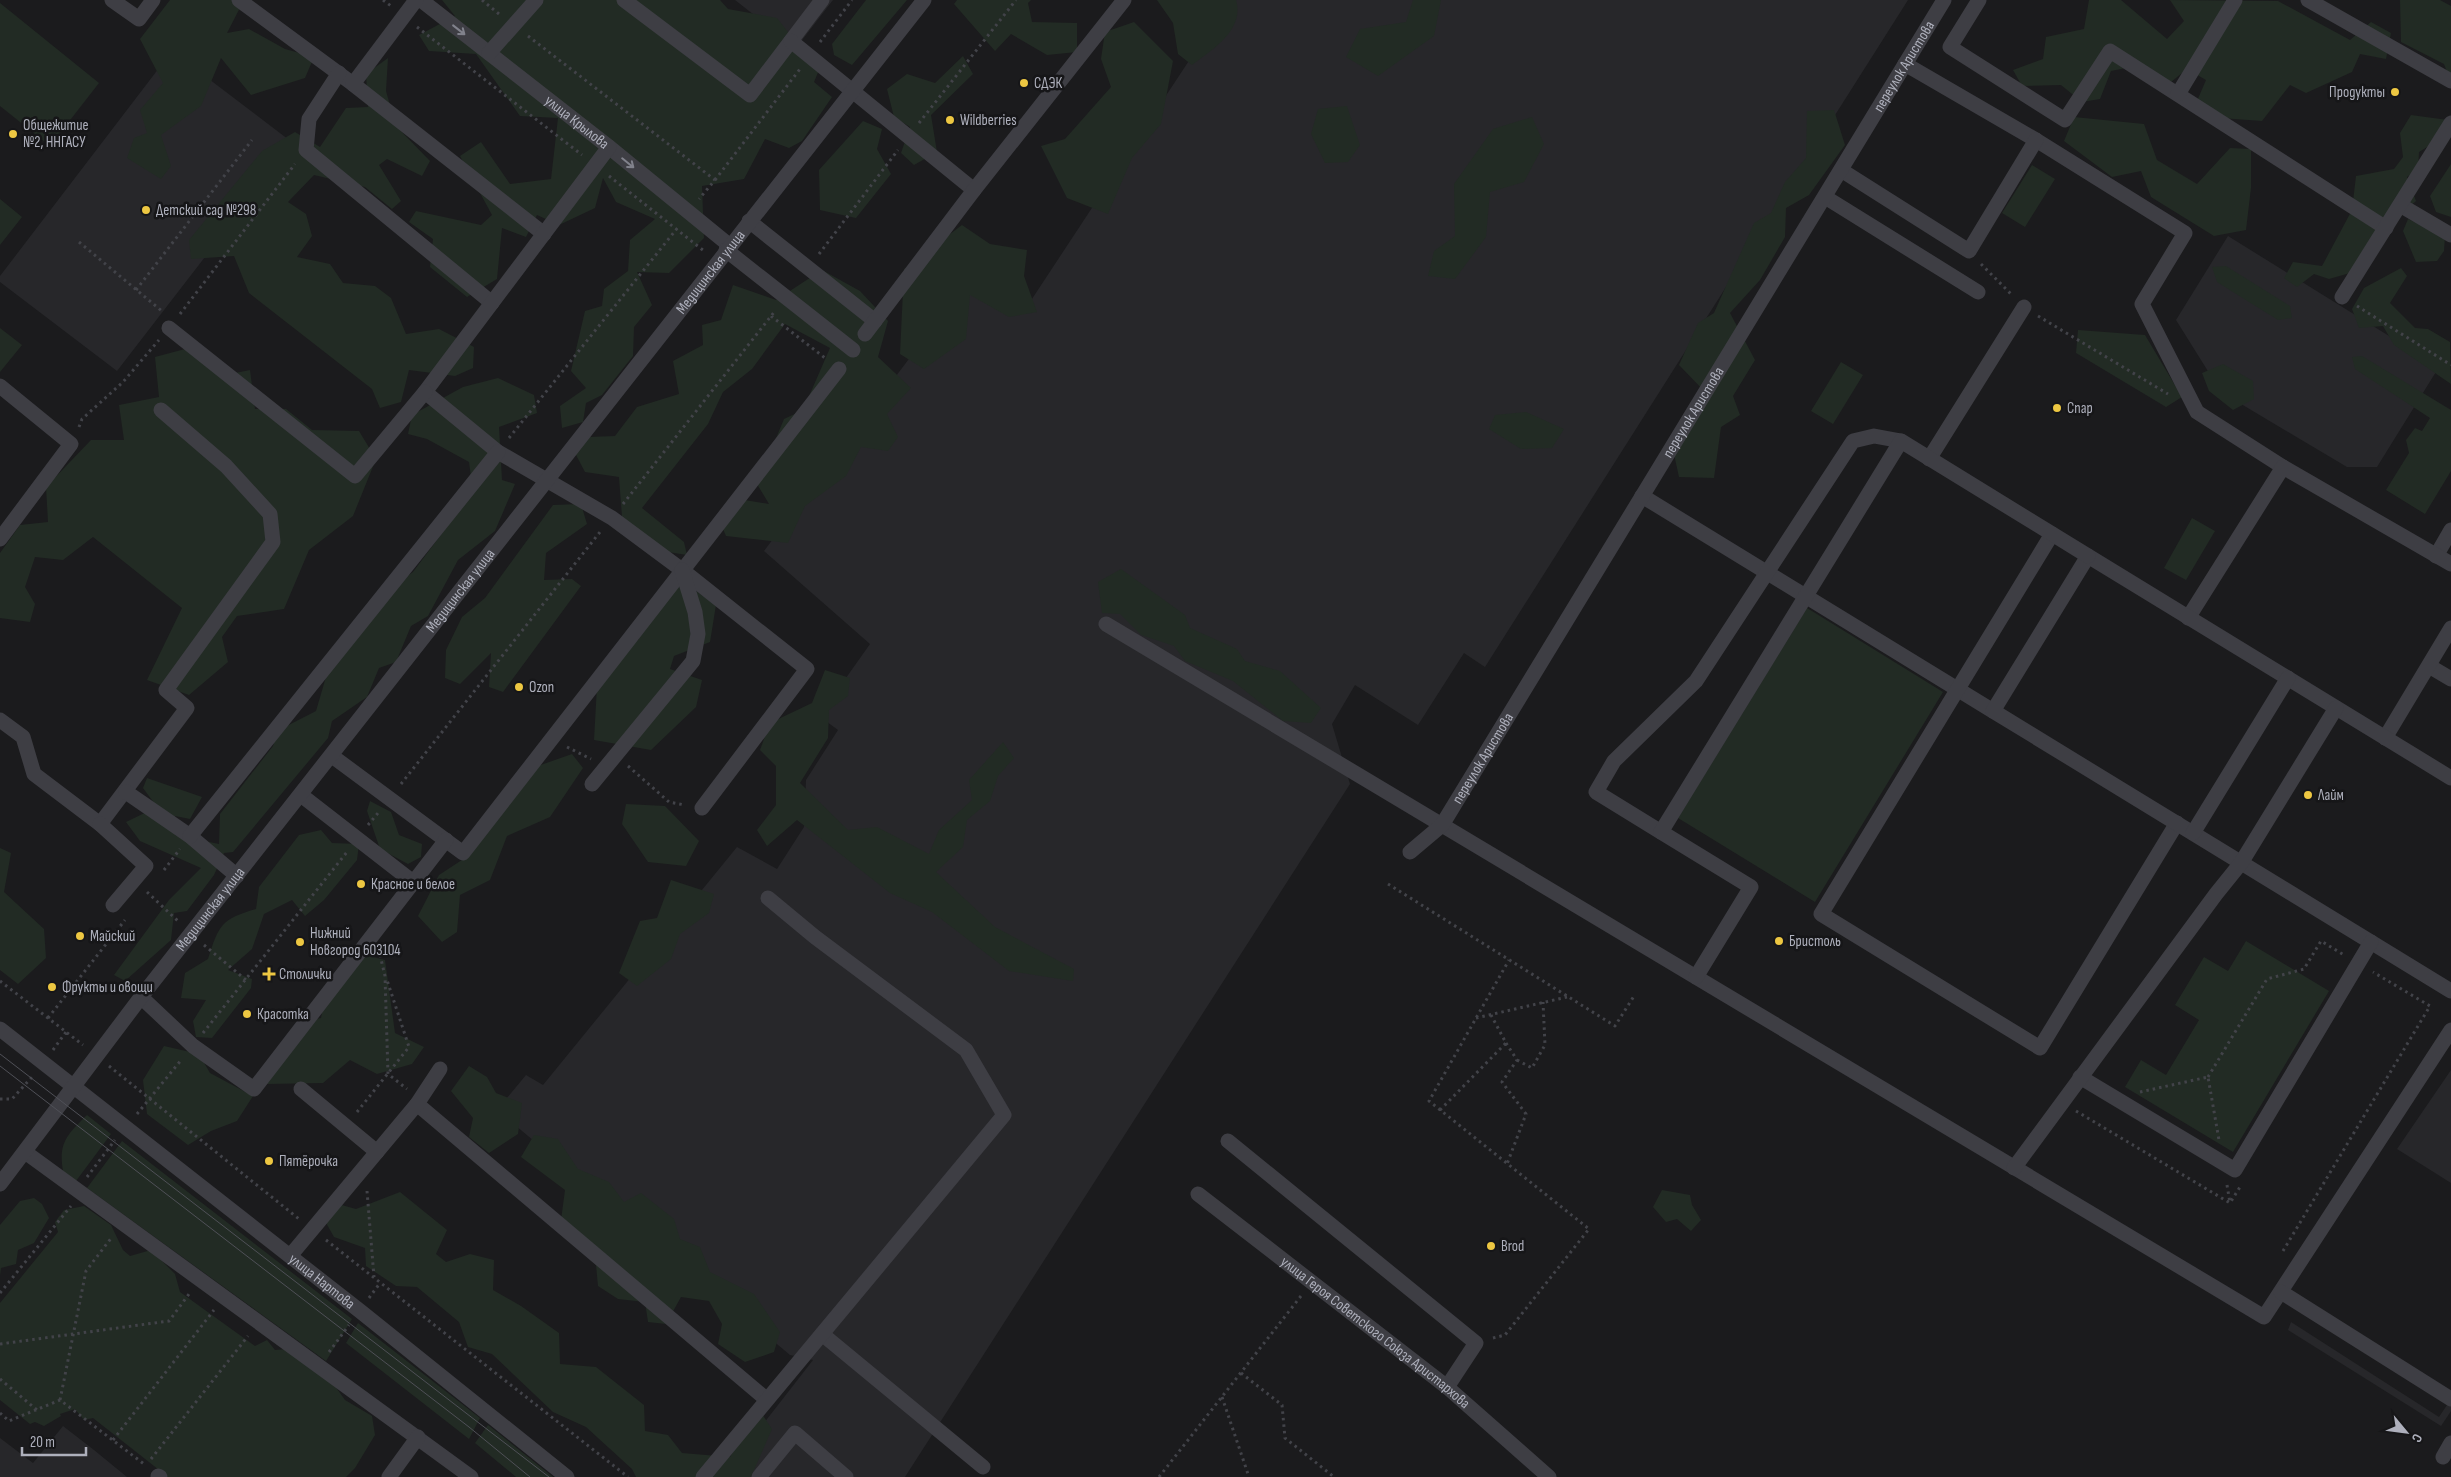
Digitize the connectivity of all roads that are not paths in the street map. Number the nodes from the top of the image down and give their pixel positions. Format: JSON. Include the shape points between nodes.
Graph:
{"nodes":[{"id":1,"x":112,"y":0,"type":"edge"},
{"id":2,"x":153,"y":0,"type":"edge"},
{"id":3,"x":239,"y":0,"type":"edge"},
{"id":4,"x":416,"y":0,"type":"edge"},
{"id":5,"x":421,"y":0,"type":"edge"},
{"id":6,"x":536,"y":0,"type":"edge"},
{"id":7,"x":624,"y":0,"type":"edge"},
{"id":8,"x":822,"y":0,"type":"edge"},
{"id":9,"x":924,"y":0,"type":"edge"},
{"id":10,"x":1124,"y":0,"type":"edge"},
{"id":11,"x":1944,"y":0,"type":"edge"},
{"id":12,"x":1979,"y":0,"type":"edge"},
{"id":13,"x":2235,"y":0,"type":"edge"},
{"id":14,"x":2308,"y":0,"type":"edge"},
{"id":15,"x":2332,"y":6,"type":"edge"},
{"id":16,"x":790,"y":41,"type":"junction"},
{"id":17,"x":489,"y":53,"type":"junction"},
{"id":18,"x":1905,"y":64,"type":"junction"},
{"id":19,"x":339,"y":73,"type":"junction"},
{"id":20,"x":2451,"y":81,"type":"edge"},
{"id":21,"x":353,"y":84,"type":"junction"},
{"id":22,"x":852,"y":90,"type":"junction"},
{"id":23,"x":2178,"y":94,"type":"junction"},
{"id":24,"x":2451,"y":123,"type":"edge"},
{"id":25,"x":2036,"y":140,"type":"junction"},
{"id":26,"x":609,"y":147,"type":"junction"},
{"id":27,"x":1840,"y":170,"type":"junction"},
{"id":28,"x":974,"y":190,"type":"junction"},
{"id":29,"x":1825,"y":197,"type":"junction"},
{"id":30,"x":2400,"y":205,"type":"junction"},
{"id":31,"x":749,"y":221,"type":"junction"},
{"id":32,"x":2386,"y":228,"type":"junction"},
{"id":33,"x":544,"y":234,"type":"junction"},
{"id":34,"x":2451,"y":235,"type":"edge"},
{"id":35,"x":728,"y":248,"type":"junction"},
{"id":36,"x":1978,"y":292,"type":"dead end"},
{"id":37,"x":2342,"y":297,"type":"road end"},
{"id":38,"x":492,"y":303,"type":"junction"},
{"id":39,"x":2024,"y":307,"type":"road end"},
{"id":40,"x":875,"y":321,"type":"junction"},
{"id":41,"x":169,"y":328,"type":"road end"},
{"id":42,"x":865,"y":334,"type":"dead end"},
{"id":43,"x":853,"y":350,"type":"dead end"},
{"id":44,"x":839,"y":369,"type":"road end"},
{"id":45,"x":0,"y":386,"type":"edge"},
{"id":46,"x":425,"y":392,"type":"junction"},
{"id":47,"x":161,"y":410,"type":"dead end"},
{"id":48,"x":1901,"y":441,"type":"junction"},
{"id":49,"x":498,"y":452,"type":"junction"},
{"id":50,"x":1929,"y":459,"type":"junction"},
{"id":51,"x":2283,"y":467,"type":"junction"},
{"id":52,"x":547,"y":479,"type":"junction"},
{"id":53,"x":1642,"y":496,"type":"junction"},
{"id":54,"x":2451,"y":530,"type":"edge"},
{"id":55,"x":2052,"y":534,"type":"junction"},
{"id":56,"x":0,"y":539,"type":"edge"},
{"id":57,"x":2088,"y":556,"type":"junction"},
{"id":58,"x":2436,"y":556,"type":"junction"},
{"id":59,"x":2451,"y":564,"type":"edge"},
{"id":60,"x":682,"y":570,"type":"junction"},
{"id":61,"x":1766,"y":572,"type":"junction"},
{"id":62,"x":1805,"y":596,"type":"junction"},
{"id":63,"x":2188,"y":618,"type":"junction"},
{"id":64,"x":1106,"y":624,"type":"dead end"},
{"id":65,"x":2451,"y":628,"type":"edge"},
{"id":66,"x":2429,"y":666,"type":"junction"},
{"id":67,"x":2288,"y":678,"type":"junction"},
{"id":68,"x":2451,"y":679,"type":"edge"},
{"id":69,"x":1958,"y":689,"type":"junction"},
{"id":70,"x":2336,"y":708,"type":"junction"},
{"id":71,"x":1993,"y":711,"type":"junction"},
{"id":72,"x":0,"y":720,"type":"edge"},
{"id":73,"x":2385,"y":738,"type":"junction"},
{"id":74,"x":332,"y":756,"type":"junction"},
{"id":75,"x":2451,"y":778,"type":"edge"},
{"id":76,"x":592,"y":784,"type":"dead end"},
{"id":77,"x":126,"y":792,"type":"junction"},
{"id":78,"x":301,"y":795,"type":"junction"},
{"id":79,"x":702,"y":808,"type":"road end"},
{"id":80,"x":2177,"y":823,"type":"junction"},
{"id":81,"x":100,"y":824,"type":"junction"},
{"id":82,"x":1442,"y":825,"type":"junction"},
{"id":83,"x":1661,"y":832,"type":"junction"},
{"id":84,"x":2193,"y":833,"type":"junction"},
{"id":85,"x":190,"y":836,"type":"junction"},
{"id":86,"x":446,"y":840,"type":"junction"},
{"id":87,"x":1410,"y":852,"type":"dead end"},
{"id":88,"x":2241,"y":862,"type":"junction"},
{"id":89,"x":237,"y":876,"type":"junction"},
{"id":90,"x":413,"y":882,"type":"junction"},
{"id":91,"x":768,"y":898,"type":"dead end"},
{"id":92,"x":114,"y":906,"type":"dead end"},
{"id":93,"x":2371,"y":942,"type":"junction"},
{"id":94,"x":1696,"y":977,"type":"junction"},
{"id":95,"x":2451,"y":991,"type":"edge"},
{"id":96,"x":142,"y":997,"type":"junction"},
{"id":97,"x":0,"y":1029,"type":"edge"},
{"id":98,"x":2451,"y":1030,"type":"edge"},
{"id":99,"x":440,"y":1070,"type":"dead end"},
{"id":100,"x":2080,"y":1077,"type":"junction"},
{"id":101,"x":74,"y":1088,"type":"junction"},
{"id":102,"x":301,"y":1090,"type":"dead end"},
{"id":103,"x":418,"y":1101,"type":"junction"},
{"id":104,"x":1228,"y":1141,"type":"dead end"},
{"id":105,"x":24,"y":1152,"type":"junction"},
{"id":106,"x":377,"y":1152,"type":"junction"},
{"id":107,"x":2014,"y":1168,"type":"junction"},
{"id":108,"x":0,"y":1184,"type":"edge"},
{"id":109,"x":1198,"y":1194,"type":"dead end"},
{"id":110,"x":290,"y":1256,"type":"junction"},
{"id":111,"x":2281,"y":1292,"type":"junction"},
{"id":112,"x":822,"y":1334,"type":"junction"},
{"id":113,"x":1447,"y":1387,"type":"junction"},
{"id":114,"x":766,"y":1399,"type":"junction"},
{"id":115,"x":2451,"y":1400,"type":"edge"},
{"id":116,"x":418,"y":1437,"type":"junction"},
{"id":117,"x":2451,"y":1443,"type":"edge"},
{"id":118,"x":2443,"y":1457,"type":"dead end"},
{"id":119,"x":983,"y":1467,"type":"dead end"},
{"id":120,"x":389,"y":1477,"type":"edge"},
{"id":121,"x":471,"y":1477,"type":"edge"},
{"id":122,"x":567,"y":1477,"type":"edge"},
{"id":123,"x":703,"y":1477,"type":"edge"},
{"id":124,"x":760,"y":1477,"type":"edge"},
{"id":125,"x":846,"y":1477,"type":"edge"},
{"id":126,"x":1549,"y":1477,"type":"edge"}],
"edges":[{"from":1,"to":2,"type":"street","via":[[139,20]]},
{"from":3,"to":19,"type":"street"},
{"from":4,"to":21,"type":"street"},
{"from":5,"to":17,"type":"street","name":"улица Крылова","one_way":true},
{"from":6,"to":17,"type":"street"},
{"from":7,"to":16,"type":"street","via":[[750,95]]},
{"from":8,"to":16,"type":"street"},
{"from":9,"to":22,"type":"street","name":"Медицинская улица"},
{"from":10,"to":28,"type":"street"},
{"from":11,"to":18,"type":"street","name":"переулок Аристова"},
{"from":12,"to":23,"type":"street","via":[[1950,47],[2064,120],[2110,51]]},
{"from":13,"to":23,"type":"street"},
{"from":14,"to":15,"type":"street"},
{"from":15,"to":20,"type":"street"},
{"from":16,"to":22,"type":"street"},
{"from":17,"to":26,"type":"street","name":"улица Крылова"},
{"from":18,"to":25,"type":"street"},
{"from":18,"to":27,"type":"street","name":"переулок Аристова"},
{"from":19,"to":21,"type":"street"},
{"from":19,"to":38,"type":"street","via":[[309,119],[306,150]]},
{"from":21,"to":33,"type":"street"},
{"from":22,"to":28,"type":"street"},
{"from":22,"to":31,"type":"street","name":"Медицинская улица"},
{"from":23,"to":32,"type":"street"},
{"from":24,"to":30,"type":"street"},
{"from":25,"to":27,"type":"street","via":[[1969,251]]},
{"from":25,"to":51,"type":"street","via":[[2185,233],[2142,304],[2197,412]]},
{"from":26,"to":33,"type":"street"},
{"from":26,"to":35,"type":"street","name":"улица Крылова","one_way":true},
{"from":27,"to":29,"type":"street","name":"переулок Аристова"},
{"from":28,"to":40,"type":"street"},
{"from":29,"to":36,"type":"street"},
{"from":29,"to":53,"type":"street","name":"переулок Аристова"},
{"from":30,"to":32,"type":"street"},
{"from":30,"to":34,"type":"street"},
{"from":31,"to":35,"type":"street","name":"Медицинская улица"},
{"from":31,"to":40,"type":"street"},
{"from":32,"to":37,"type":"street"},
{"from":33,"to":38,"type":"street"},
{"from":35,"to":43,"type":"street","name":"улица Крылова"},
{"from":35,"to":52,"type":"street","name":"Медицинская улица"},
{"from":38,"to":46,"type":"street"},
{"from":39,"to":50,"type":"street"},
{"from":40,"to":42,"type":"street"},
{"from":41,"to":46,"type":"street","via":[[355,476]]},
{"from":44,"to":60,"type":"street"},
{"from":45,"to":56,"type":"street","via":[[71,444]]},
{"from":46,"to":49,"type":"street"},
{"from":47,"to":77,"type":"street","via":[[226,466],[270,514],[273,542],[166,690],[187,708]]},
{"from":48,"to":50,"type":"street"},
{"from":48,"to":61,"type":"street","via":[[1874,436],[1853,441]]},
{"from":48,"to":62,"type":"street"},
{"from":49,"to":52,"type":"street"},
{"from":49,"to":85,"type":"street"},
{"from":50,"to":55,"type":"street"},
{"from":51,"to":58,"type":"street"},
{"from":51,"to":63,"type":"street"},
{"from":52,"to":60,"type":"street","via":[[612,518]]},
{"from":52,"to":74,"type":"street","name":"Медицинская улица"},
{"from":53,"to":61,"type":"street"},
{"from":53,"to":82,"type":"street","name":"переулок Аристова"},
{"from":54,"to":58,"type":"street"},
{"from":55,"to":57,"type":"street"},
{"from":55,"to":69,"type":"street"},
{"from":57,"to":63,"type":"street"},
{"from":57,"to":71,"type":"street"},
{"from":58,"to":59,"type":"street"},
{"from":60,"to":76,"type":"street","via":[[697,627],[693,661]]},
{"from":60,"to":79,"type":"street","via":[[808,669]]},
{"from":60,"to":86,"type":"street","via":[[463,853]]},
{"from":61,"to":62,"type":"street"},
{"from":61,"to":83,"type":"street","via":[[1696,681],[1614,761],[1596,792]]},
{"from":62,"to":69,"type":"street"},
{"from":62,"to":83,"type":"street"},
{"from":63,"to":67,"type":"street"},
{"from":64,"to":82,"type":"street"},
{"from":65,"to":66,"type":"street"},
{"from":66,"to":68,"type":"street"},
{"from":66,"to":73,"type":"street"},
{"from":67,"to":70,"type":"street"},
{"from":67,"to":84,"type":"street"},
{"from":69,"to":71,"type":"street"},
{"from":69,"to":80,"type":"street","via":[[1820,914],[2040,1048]]},
{"from":70,"to":73,"type":"street"},
{"from":70,"to":88,"type":"street"},
{"from":71,"to":80,"type":"street"},
{"from":72,"to":81,"type":"street","via":[[23,737],[34,774]]},
{"from":73,"to":75,"type":"street"},
{"from":74,"to":78,"type":"street","name":"Медицинская улица"},
{"from":74,"to":86,"type":"street"},
{"from":77,"to":81,"type":"street"},
{"from":77,"to":85,"type":"street"},
{"from":78,"to":89,"type":"street","name":"Медицинская улица"},
{"from":78,"to":90,"type":"street"},
{"from":80,"to":84,"type":"street"},
{"from":81,"to":92,"type":"street","via":[[146,866]]},
{"from":82,"to":87,"type":"street","name":"переулок Аристова"},
{"from":82,"to":94,"type":"street"},
{"from":83,"to":94,"type":"street","via":[[1751,887]]},
{"from":84,"to":88,"type":"street"},
{"from":85,"to":89,"type":"street"},
{"from":86,"to":90,"type":"street"},
{"from":88,"to":93,"type":"street"},
{"from":88,"to":100,"type":"street"},
{"from":89,"to":96,"type":"street","name":"Медицинская улица"},
{"from":90,"to":96,"type":"street","via":[[254,1089],[193,1046]]},
{"from":91,"to":112,"type":"street","via":[[966,1050],[1004,1115]]},
{"from":93,"to":95,"type":"street"},
{"from":93,"to":100,"type":"street","via":[[2235,1170]]},
{"from":94,"to":107,"type":"street"},
{"from":96,"to":101,"type":"street","name":"Медицинская улица"},
{"from":97,"to":101,"type":"street","name":"улица Нартова"},
{"from":98,"to":111,"type":"street"},
{"from":99,"to":103,"type":"street"},
{"from":100,"to":107,"type":"street"},
{"from":101,"to":105,"type":"street","name":"Медицинская улица"},
{"from":101,"to":110,"type":"street","name":"улица Нартова"},
{"from":102,"to":106,"type":"street"},
{"from":103,"to":106,"type":"street"},
{"from":103,"to":114,"type":"street"},
{"from":104,"to":113,"type":"street","via":[[1476,1343]]},
{"from":105,"to":108,"type":"street","name":"Медицинская улица"},
{"from":105,"to":116,"type":"street"},
{"from":106,"to":110,"type":"street"},
{"from":107,"to":111,"type":"street","via":[[2264,1317]]},
{"from":109,"to":113,"type":"street","name":"улица Героя Советского Союза Аристархова"},
{"from":110,"to":122,"type":"street","name":"улица Нартова"},
{"from":111,"to":115,"type":"street"},
{"from":112,"to":114,"type":"street"},
{"from":112,"to":119,"type":"street"},
{"from":113,"to":126,"type":"street","name":"улица Героя Советского Союза Аристархова"},
{"from":114,"to":123,"type":"street"},
{"from":116,"to":120,"type":"street"},
{"from":116,"to":121,"type":"street"},
{"from":117,"to":118,"type":"street"},
{"from":124,"to":125,"type":"street","via":[[795,1433]]}]}
